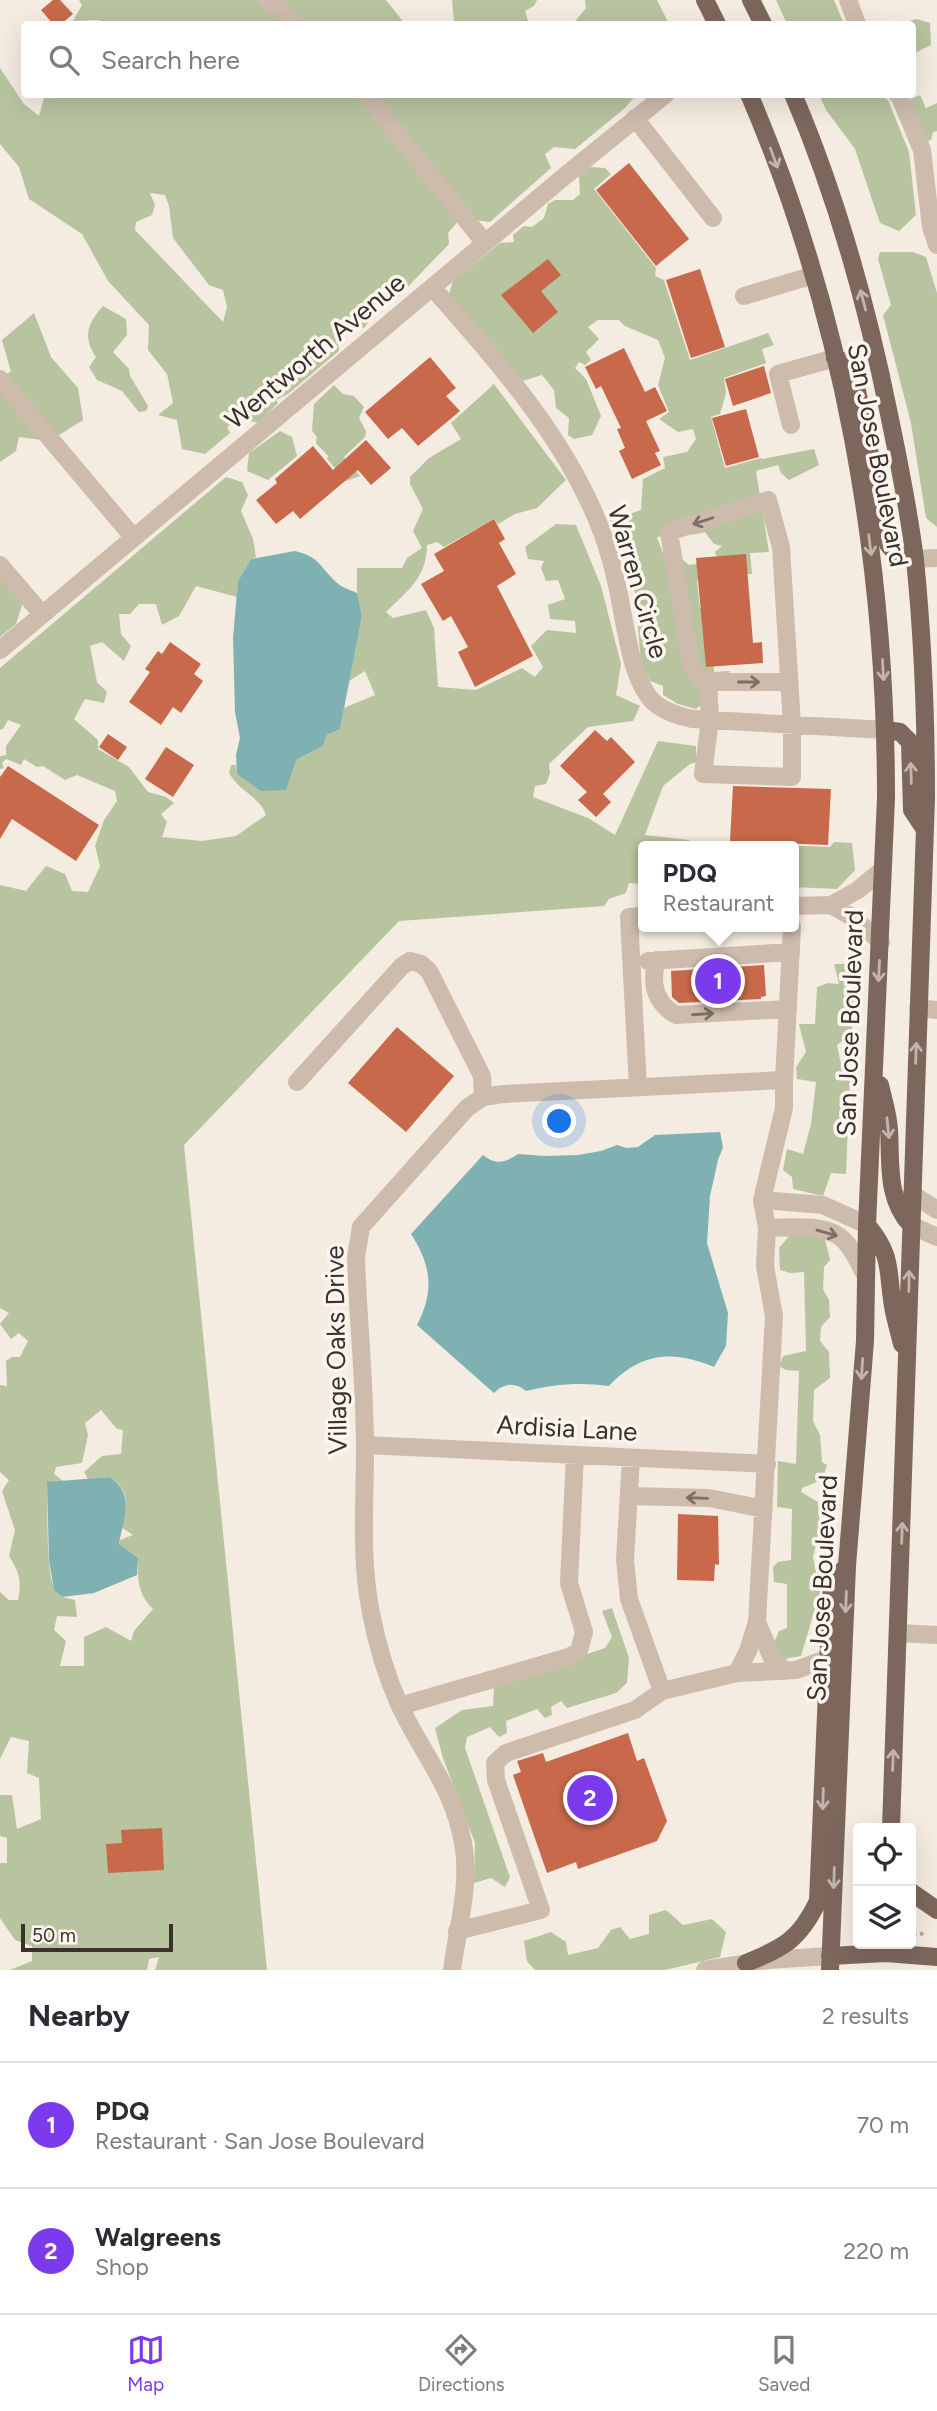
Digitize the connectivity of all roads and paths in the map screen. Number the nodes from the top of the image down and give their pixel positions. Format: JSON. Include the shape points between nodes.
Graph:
{"nodes":[{"id":1,"x":267,"y":0,"type":"edge"},
{"id":2,"x":705,"y":0,"type":"edge"},
{"id":3,"x":751,"y":0,"type":"edge"},
{"id":4,"x":848,"y":0,"type":"edge"},
{"id":5,"x":293,"y":21,"type":"edge"},
{"id":6,"x":716,"y":21,"type":"edge"},
{"id":7,"x":762,"y":21,"type":"edge"},
{"id":8,"x":856,"y":21,"type":"edge"},
{"id":9,"x":368,"y":98,"type":"edge"},
{"id":10,"x":661,"y":98,"type":"edge"},
{"id":11,"x":751,"y":98,"type":"edge"},
{"id":12,"x":795,"y":98,"type":"edge"},
{"id":13,"x":901,"y":98,"type":"edge"},
{"id":14,"x":635,"y":118,"type":"junction"},
{"id":15,"x":713,"y":218,"type":"dead end"},
{"id":16,"x":485,"y":243,"type":"junction"},
{"id":17,"x":937,"y":245,"type":"edge"},
{"id":18,"x":814,"y":275,"type":"junction"},
{"id":19,"x":432,"y":287,"type":"junction"},
{"id":20,"x":744,"y":296,"type":"dead end"},
{"id":21,"x":835,"y":358,"type":"junction"},
{"id":22,"x":0,"y":379,"type":"edge"},
{"id":23,"x":791,"y":425,"type":"dead end"},
{"id":24,"x":133,"y":537,"type":"junction"},
{"id":25,"x":937,"y":558,"type":"edge"},
{"id":26,"x":915,"y":559,"type":"junction"},
{"id":27,"x":0,"y":565,"type":"edge"},
{"id":28,"x":42,"y":614,"type":"junction"},
{"id":29,"x":0,"y":650,"type":"edge"},
{"id":30,"x":708,"y":682,"type":"junction"},
{"id":31,"x":789,"y":682,"type":"junction"},
{"id":32,"x":710,"y":720,"type":"junction"},
{"id":33,"x":792,"y":725,"type":"junction"},
{"id":34,"x":886,"y":730,"type":"junction"},
{"id":35,"x":924,"y":828,"type":"junction"},
{"id":36,"x":882,"y":870,"type":"junction"},
{"id":37,"x":831,"y":905,"type":"junction"},
{"id":38,"x":799,"y":906,"type":"edge"},
{"id":39,"x":638,"y":916,"type":"edge"},
{"id":40,"x":792,"y":932,"type":"edge"},
{"id":41,"x":881,"y":942,"type":"junction"},
{"id":42,"x":791,"y":952,"type":"junction"},
{"id":43,"x":657,"y":960,"type":"junction"},
{"id":44,"x":631,"y":962,"type":"junction"},
{"id":45,"x":918,"y":1008,"type":"junction"},
{"id":46,"x":788,"y":1009,"type":"junction"},
{"id":47,"x":937,"y":1010,"type":"edge"},
{"id":48,"x":875,"y":1061,"type":"junction"},
{"id":49,"x":784,"y":1080,"type":"junction"},
{"id":50,"x":297,"y":1082,"type":"dead end"},
{"id":51,"x":638,"y":1087,"type":"junction"},
{"id":52,"x":483,"y":1097,"type":"junction"},
{"id":53,"x":912,"y":1194,"type":"junction"},
{"id":54,"x":762,"y":1200,"type":"junction"},
{"id":55,"x":937,"y":1210,"type":"edge"},
{"id":56,"x":867,"y":1225,"type":"junction"},
{"id":57,"x":911,"y":1225,"type":"junction"},
{"id":58,"x":767,"y":1228,"type":"junction"},
{"id":59,"x":937,"y":1237,"type":"edge"},
{"id":60,"x":865,"y":1275,"type":"junction"},
{"id":61,"x":908,"y":1368,"type":"junction"},
{"id":62,"x":365,"y":1445,"type":"junction"},
{"id":63,"x":575,"y":1455,"type":"junction"},
{"id":64,"x":631,"y":1458,"type":"junction"},
{"id":65,"x":766,"y":1464,"type":"junction"},
{"id":66,"x":629,"y":1496,"type":"junction"},
{"id":67,"x":764,"y":1509,"type":"junction"},
{"id":68,"x":847,"y":1566,"type":"junction"},
{"id":69,"x":757,"y":1622,"type":"junction"},
{"id":70,"x":898,"y":1633,"type":"junction"},
{"id":71,"x":937,"y":1635,"type":"edge"},
{"id":72,"x":829,"y":1658,"type":"junction"},
{"id":73,"x":785,"y":1671,"type":"junction"},
{"id":74,"x":737,"y":1673,"type":"junction"},
{"id":75,"x":662,"y":1691,"type":"junction"},
{"id":76,"x":400,"y":1706,"type":"junction"},
{"id":77,"x":891,"y":1823,"type":"edge"},
{"id":78,"x":916,"y":1898,"type":"edge"},
{"id":79,"x":933,"y":1918,"type":"edge"},
{"id":80,"x":457,"y":1931,"type":"junction"},
{"id":81,"x":926,"y":1933,"type":"junction"},
{"id":82,"x":916,"y":1934,"type":"edge"},
{"id":83,"x":922,"y":1945,"type":"dead end"},
{"id":84,"x":886,"y":1956,"type":"edge"},
{"id":85,"x":937,"y":1957,"type":"edge"},
{"id":86,"x":830,"y":1963,"type":"edge"},
{"id":87,"x":746,"y":1964,"type":"junction"},
{"id":88,"x":452,"y":1970,"type":"edge"},
{"id":89,"x":705,"y":1970,"type":"edge"}],
"edges":[{"from":1,"to":5,"type":"street"},
{"from":2,"to":6,"type":"main road"},
{"from":3,"to":7,"type":"main road"},
{"from":4,"to":8,"type":"street"},
{"from":9,"to":16,"type":"street"},
{"from":10,"to":14,"type":"street","name":"Wentworth Avenue"},
{"from":11,"to":18,"type":"main road","name":"San Jose Boulevard","one_way":true},
{"from":26,"to":12,"type":"main road","name":"San Jose Boulevard","one_way":true,"via":[[876,349],[828,184]]},
{"from":13,"to":17,"type":"street","via":[[922,150]]},
{"from":14,"to":15,"type":"street"},
{"from":14,"to":16,"type":"street","name":"Wentworth Avenue"},
{"from":16,"to":19,"type":"street","name":"Wentworth Avenue"},
{"from":18,"to":20,"type":"street"},
{"from":18,"to":21,"type":"main road","name":"San Jose Boulevard"},
{"from":19,"to":24,"type":"street","name":"Wentworth Avenue"},
{"from":19,"to":32,"type":"street","name":"Warren Circle","via":[[531,405],[572,468],[603,535],[631,655],[647,694],[674,715]]},
{"from":21,"to":23,"type":"street","via":[[778,374]]},
{"from":21,"to":26,"type":"main road","via":[[852,366],[888,544],[897,555]]},
{"from":21,"to":34,"type":"main road","name":"San Jose Boulevard","one_way":true,"via":[[869,533]]},
{"from":22,"to":24,"type":"street"},
{"from":24,"to":28,"type":"street","name":"Wentworth Avenue"},
{"from":25,"to":26,"type":"street"},
{"from":26,"to":35,"type":"main road","name":"San Jose Boulevard","via":[[926,731]]},
{"from":27,"to":28,"type":"street"},
{"from":28,"to":29,"type":"street","name":"Wentworth Avenue"},
{"from":30,"to":31,"type":"street","one_way":true},
{"from":31,"to":30,"type":"street","one_way":true,"via":[[781,547],[768,500],[669,532],[691,664],[698,677]]},
{"from":30,"to":32,"type":"street"},
{"from":31,"to":33,"type":"street"},
{"from":32,"to":33,"type":"street","name":"Warren Circle"},
{"from":32,"to":33,"type":"street","via":[[703,774],[793,777]]},
{"from":33,"to":34,"type":"street","name":"Warren Circle"},
{"from":35,"to":34,"type":"main road","one_way":true,"via":[[912,810],[910,742],[900,732]]},
{"from":34,"to":36,"type":"main road","name":"San Jose Boulevard"},
{"from":35,"to":45,"type":"main road","name":"San Jose Boulevard"},
{"from":36,"to":37,"type":"street"},
{"from":36,"to":41,"type":"main road","name":"San Jose Boulevard"},
{"from":37,"to":38,"type":"street"},
{"from":37,"to":41,"type":"street"},
{"from":39,"to":44,"type":"street","via":[[629,917]]},
{"from":40,"to":42,"type":"street"},
{"from":41,"to":48,"type":"main road","name":"San Jose Boulevard","one_way":true},
{"from":42,"to":43,"type":"street"},
{"from":42,"to":46,"type":"street"},
{"from":43,"to":44,"type":"street"},
{"from":43,"to":46,"type":"street","one_way":true,"via":[[652,975],[655,990],[664,1009],[676,1016]]},
{"from":44,"to":51,"type":"street"},
{"from":45,"to":47,"type":"street"},
{"from":53,"to":45,"type":"main road","name":"San Jose Boulevard","one_way":true},
{"from":46,"to":49,"type":"street"},
{"from":48,"to":56,"type":"main road","name":"San Jose Boulevard"},
{"from":48,"to":57,"type":"main road","one_way":true,"via":[[889,1126],[892,1183],[902,1215]]},
{"from":49,"to":51,"type":"street"},
{"from":49,"to":54,"type":"street","via":[[784,1108]]},
{"from":50,"to":52,"type":"street","via":[[410,961],[429,971],[482,1076]]},
{"from":51,"to":52,"type":"street"},
{"from":52,"to":62,"type":"street","name":"Village Oaks Drive","via":[[467,1108],[361,1227],[356,1257]]},
{"from":53,"to":55,"type":"street"},
{"from":53,"to":57,"type":"main road","name":"San Jose Boulevard"},
{"from":54,"to":56,"type":"street","via":[[823,1205]]},
{"from":54,"to":58,"type":"street"},
{"from":56,"to":60,"type":"main road","name":"San Jose Boulevard"},
{"from":56,"to":61,"type":"main road","via":[[886,1253]]},
{"from":57,"to":59,"type":"street"},
{"from":61,"to":57,"type":"main road","name":"San Jose Boulevard","one_way":true},
{"from":58,"to":60,"type":"street","one_way":true,"via":[[821,1230],[839,1236]]},
{"from":58,"to":65,"type":"street","via":[[765,1266],[774,1317]]},
{"from":60,"to":68,"type":"main road","name":"San Jose Boulevard","one_way":true},
{"from":70,"to":61,"type":"main road","name":"San Jose Boulevard","one_way":true},
{"from":62,"to":63,"type":"street","name":"Ardisia Lane"},
{"from":62,"to":76,"type":"street","name":"Village Oaks Drive","via":[[365,1565],[370,1612],[384,1669]]},
{"from":63,"to":64,"type":"street","name":"Ardisia Lane"},
{"from":63,"to":76,"type":"street","via":[[569,1583],[584,1632],[579,1651]]},
{"from":64,"to":65,"type":"street","name":"Ardisia Lane"},
{"from":64,"to":66,"type":"street"},
{"from":65,"to":67,"type":"street"},
{"from":67,"to":66,"type":"street","one_way":true,"via":[[709,1498]]},
{"from":66,"to":75,"type":"street","via":[[625,1560],[629,1598]]},
{"from":67,"to":69,"type":"street"},
{"from":68,"to":72,"type":"main road","via":[[833,1580]]},
{"from":68,"to":86,"type":"main road","name":"San Jose Boulevard","one_way":true},
{"from":69,"to":73,"type":"street","via":[[772,1658]]},
{"from":69,"to":74,"type":"street"},
{"from":70,"to":71,"type":"street"},
{"from":77,"to":70,"type":"main road","name":"San Jose Boulevard","one_way":true},
{"from":72,"to":73,"type":"street"},
{"from":72,"to":87,"type":"main road","one_way":true,"via":[[818,1901],[808,1922],[791,1940]]},
{"from":73,"to":74,"type":"street"},
{"from":74,"to":75,"type":"street"},
{"from":75,"to":80,"type":"street","via":[[635,1710],[506,1753],[495,1762],[496,1780],[541,1910]]},
{"from":76,"to":80,"type":"street","name":"Village Oaks Drive","via":[[437,1769],[457,1816],[464,1847],[464,1885]]},
{"from":78,"to":79,"type":"main road"},
{"from":79,"to":81,"type":"path"},
{"from":80,"to":88,"type":"street","name":"Village Oaks Drive"},
{"from":81,"to":82,"type":"path"},
{"from":81,"to":83,"type":"path"},
{"from":84,"to":85,"type":"main road"},
{"from":84,"to":86,"type":"main road"},
{"from":86,"to":87,"type":"street"},
{"from":87,"to":89,"type":"street"}]}
